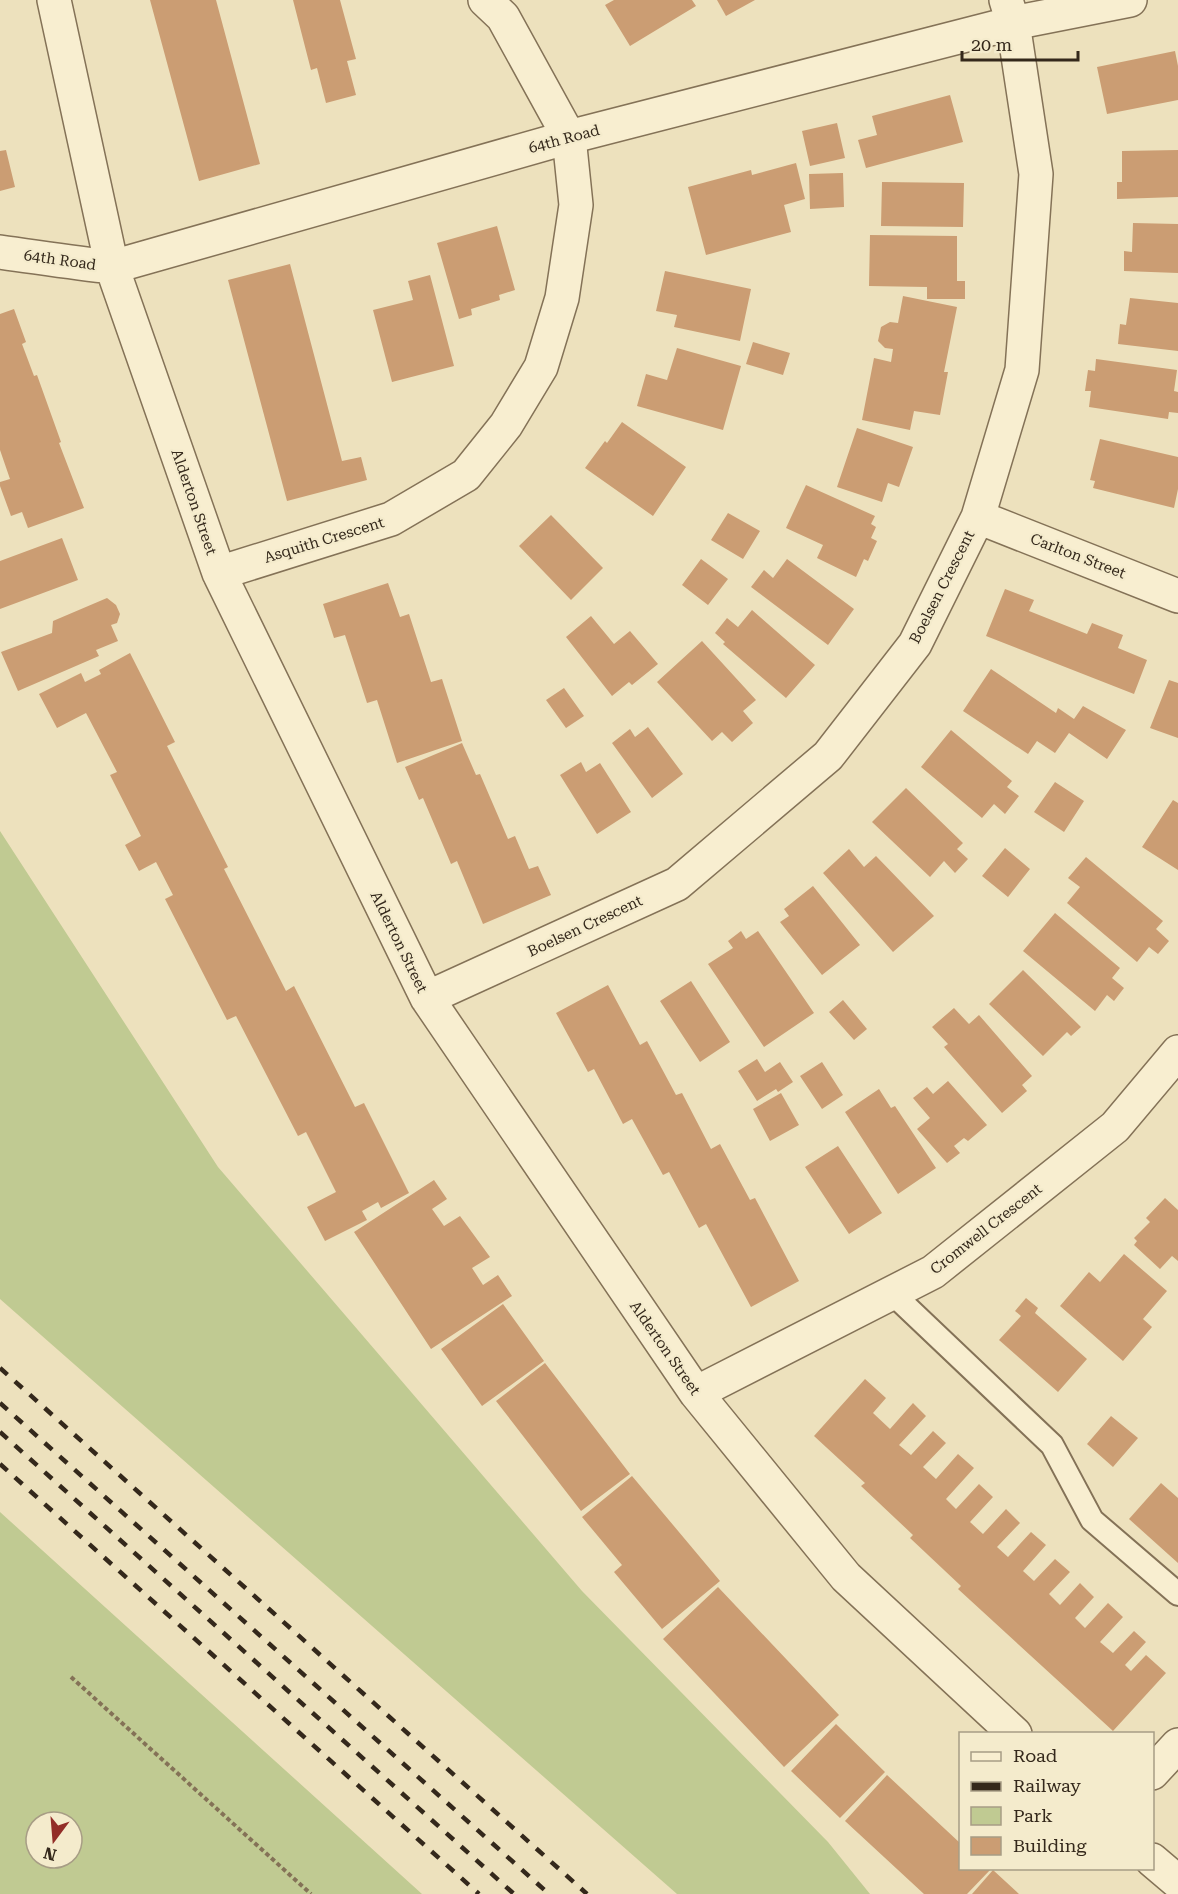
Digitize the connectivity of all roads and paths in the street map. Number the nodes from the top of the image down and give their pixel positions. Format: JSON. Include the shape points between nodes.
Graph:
{"nodes":[{"id":1,"x":54,"y":0,"type":"edge"},
{"id":2,"x":485,"y":0,"type":"edge"},
{"id":3,"x":1130,"y":0,"type":"edge"},
{"id":4,"x":1009,"y":11,"type":"edge"},
{"id":5,"x":569,"y":137,"type":"junction"},
{"id":6,"x":0,"y":252,"type":"edge"},
{"id":7,"x":112,"y":267,"type":"junction"},
{"id":8,"x":978,"y":517,"type":"junction"},
{"id":9,"x":219,"y":573,"type":"junction"},
{"id":10,"x":1178,"y":596,"type":"edge"},
{"id":11,"x":427,"y":998,"type":"junction"},
{"id":12,"x":1178,"y":1052,"type":"edge"},
{"id":13,"x":892,"y":1293,"type":"junction"},
{"id":14,"x":696,"y":1393,"type":"junction"},
{"id":15,"x":1178,"y":1594,"type":"edge"},
{"id":16,"x":71,"y":1677,"type":"dead end"},
{"id":17,"x":1013,"y":1732,"type":"edge"},
{"id":18,"x":1178,"y":1745,"type":"edge"},
{"id":19,"x":1154,"y":1771,"type":"edge"},
{"id":20,"x":1154,"y":1862,"type":"edge"},
{"id":21,"x":1178,"y":1882,"type":"edge"},
{"id":22,"x":311,"y":1894,"type":"edge"}],
"edges":[{"from":1,"to":7,"type":"street","name":"Alderton Street"},
{"from":2,"to":5,"type":"street","name":"Asquith Crescent","via":[[502,17]]},
{"from":3,"to":4,"type":"street","name":"64th Road"},
{"from":4,"to":5,"type":"street","name":"64th Road"},
{"from":4,"to":8,"type":"street","name":"Boelsen Crescent","via":[[1036,174],[1022,370]]},
{"from":5,"to":7,"type":"street","name":"64th Road"},
{"from":5,"to":9,"type":"street","name":"Asquith Crescent","via":[[576,205],[562,298],[541,367],[500,433],[466,475],[392,519]]},
{"from":6,"to":7,"type":"street","name":"64th Road"},
{"from":7,"to":9,"type":"street","name":"Alderton Street"},
{"from":8,"to":10,"type":"street","name":"Carlton Street"},
{"from":8,"to":11,"type":"street","name":"Boelsen Crescent","via":[[915,644],[828,756],[677,884]]},
{"from":9,"to":11,"type":"street","name":"Alderton Street"},
{"from":11,"to":14,"type":"street","name":"Alderton Street"},
{"from":12,"to":13,"type":"street","name":"Cromwell Crescent","via":[[1115,1127],[933,1272]]},
{"from":13,"to":14,"type":"street","name":"Cromwell Crescent"},
{"from":13,"to":15,"type":"lane","via":[[1052,1444],[1092,1520]]},
{"from":14,"to":17,"type":"street","name":"Alderton Street","via":[[846,1577]]},
{"from":16,"to":22,"type":"path"},
{"from":18,"to":19,"type":"street"},
{"from":20,"to":21,"type":"street"}]}
